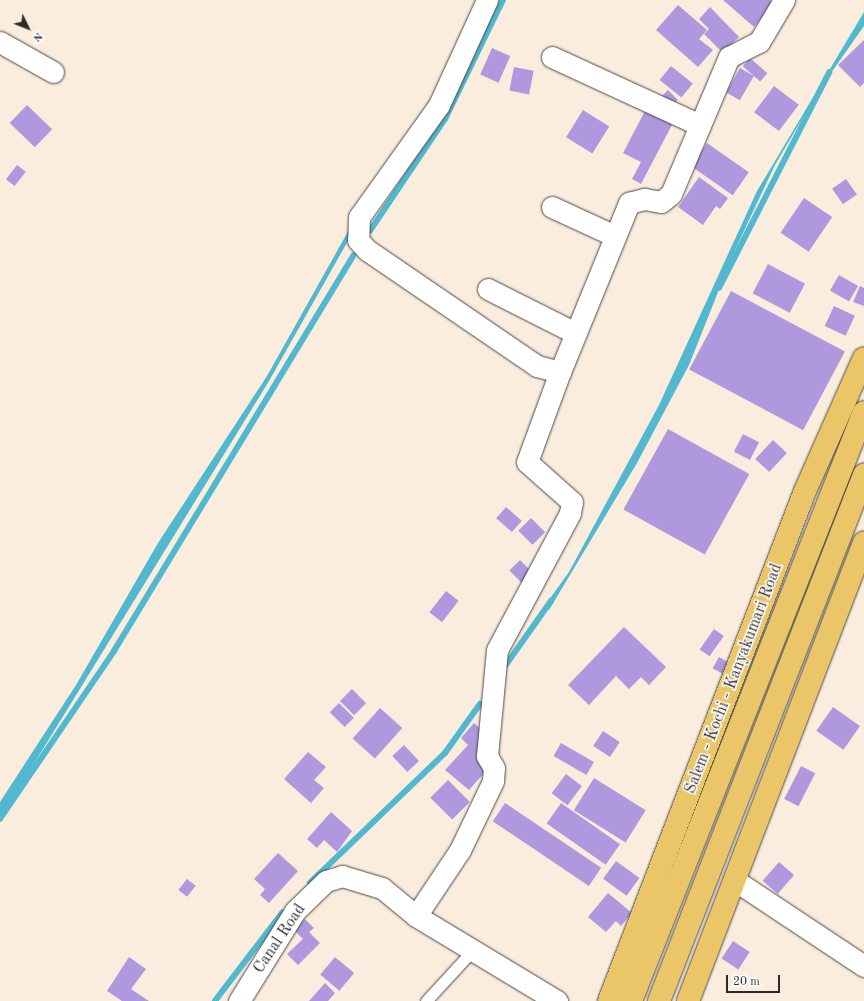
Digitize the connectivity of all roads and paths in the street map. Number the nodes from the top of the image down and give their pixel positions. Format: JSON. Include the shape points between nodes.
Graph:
{"nodes":[{"id":1,"x":487,"y":0,"type":"edge"},
{"id":2,"x":784,"y":0,"type":"edge"},
{"id":3,"x":0,"y":42,"type":"edge"},
{"id":4,"x":552,"y":57,"type":"dead end"},
{"id":5,"x":53,"y":72,"type":"dead end"},
{"id":6,"x":700,"y":125,"type":"junction"},
{"id":7,"x":552,"y":207,"type":"dead end"},
{"id":8,"x":613,"y":236,"type":"junction"},
{"id":9,"x":488,"y":289,"type":"dead end"},
{"id":10,"x":576,"y":333,"type":"junction"},
{"id":11,"x":864,"y":358,"type":"edge"},
{"id":12,"x":560,"y":372,"type":"junction"},
{"id":13,"x":864,"y":412,"type":"edge"},
{"id":14,"x":864,"y":475,"type":"edge"},
{"id":15,"x":862,"y":554,"type":"edge"},
{"id":16,"x":736,"y":881,"type":"junction"},
{"id":17,"x":416,"y":916,"type":"junction"},
{"id":18,"x":472,"y":951,"type":"junction"},
{"id":19,"x":864,"y":966,"type":"edge"},
{"id":20,"x":239,"y":1001,"type":"edge"},
{"id":21,"x":426,"y":1001,"type":"edge"},
{"id":22,"x":557,"y":1001,"type":"edge"},
{"id":23,"x":609,"y":1001,"type":"edge"},
{"id":24,"x":631,"y":1001,"type":"edge"},
{"id":25,"x":659,"y":1001,"type":"edge"},
{"id":26,"x":688,"y":1001,"type":"edge"}],
"edges":[{"from":1,"to":12,"type":"street","via":[[439,105],[359,217],[358,240],[367,250],[537,366]]},
{"from":2,"to":6,"type":"street","via":[[759,42],[729,57]]},
{"from":3,"to":5,"type":"street"},
{"from":4,"to":6,"type":"street"},
{"from":6,"to":8,"type":"street","via":[[671,194],[661,202],[644,199],[629,203]]},
{"from":7,"to":8,"type":"street"},
{"from":8,"to":10,"type":"street"},
{"from":9,"to":10,"type":"street"},
{"from":10,"to":12,"type":"street"},
{"from":11,"to":23,"type":"highway","name":"Salem - Kochi - Kanyakumari Road","via":[[805,491]]},
{"from":12,"to":17,"type":"street","via":[[527,462],[572,502],[570,513],[497,650],[488,756],[494,768],[493,781],[460,850]]},
{"from":13,"to":24,"type":"highway"},
{"from":14,"to":25,"type":"highway"},
{"from":15,"to":16,"type":"highway"},
{"from":16,"to":19,"type":"street"},
{"from":16,"to":26,"type":"highway"},
{"from":17,"to":18,"type":"street"},
{"from":17,"to":20,"type":"street","name":"Canal Road","via":[[382,888],[366,881],[342,876],[326,881],[295,911]]},
{"from":18,"to":21,"type":"lane"},
{"from":18,"to":22,"type":"street"}]}
